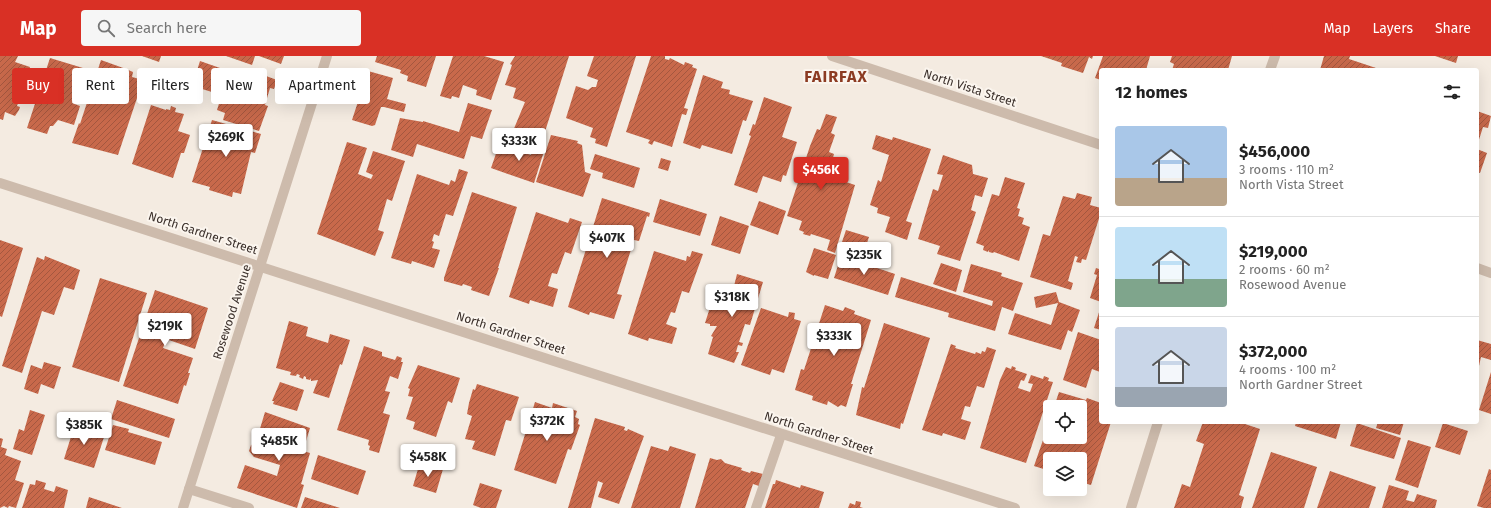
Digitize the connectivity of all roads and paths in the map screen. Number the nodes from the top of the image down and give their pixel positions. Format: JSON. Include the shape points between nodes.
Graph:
{"nodes":[{"id":1,"x":327,"y":56,"type":"edge"},
{"id":2,"x":832,"y":56,"type":"edge"},
{"id":3,"x":1275,"y":56,"type":"edge"},
{"id":4,"x":1271,"y":68,"type":"edge"},
{"id":5,"x":1099,"y":144,"type":"edge"},
{"id":6,"x":0,"y":183,"type":"edge"},
{"id":7,"x":261,"y":265,"type":"junction"},
{"id":8,"x":1479,"y":269,"type":"edge"},
{"id":9,"x":1491,"y":273,"type":"edge"},
{"id":10,"x":1157,"y":424,"type":"edge"},
{"id":11,"x":781,"y":435,"type":"junction"},
{"id":12,"x":189,"y":489,"type":"junction"},
{"id":13,"x":183,"y":508,"type":"edge"},
{"id":14,"x":249,"y":508,"type":"edge"},
{"id":15,"x":756,"y":508,"type":"edge"},
{"id":16,"x":1015,"y":508,"type":"edge"},
{"id":17,"x":1131,"y":508,"type":"edge"}],
"edges":[{"from":1,"to":7,"type":"street","name":"Rosewood Avenue"},
{"from":2,"to":5,"type":"street","name":"North Vista Street"},
{"from":3,"to":4,"type":"street"},
{"from":6,"to":7,"type":"street","name":"North Gardner Street"},
{"from":7,"to":11,"type":"street","name":"North Gardner Street"},
{"from":7,"to":12,"type":"street","name":"Rosewood Avenue"},
{"from":8,"to":9,"type":"street"},
{"from":10,"to":17,"type":"street"},
{"from":11,"to":15,"type":"street"},
{"from":11,"to":16,"type":"street","name":"North Gardner Street"},
{"from":12,"to":13,"type":"street","name":"Rosewood Avenue"},
{"from":12,"to":14,"type":"street"}]}
